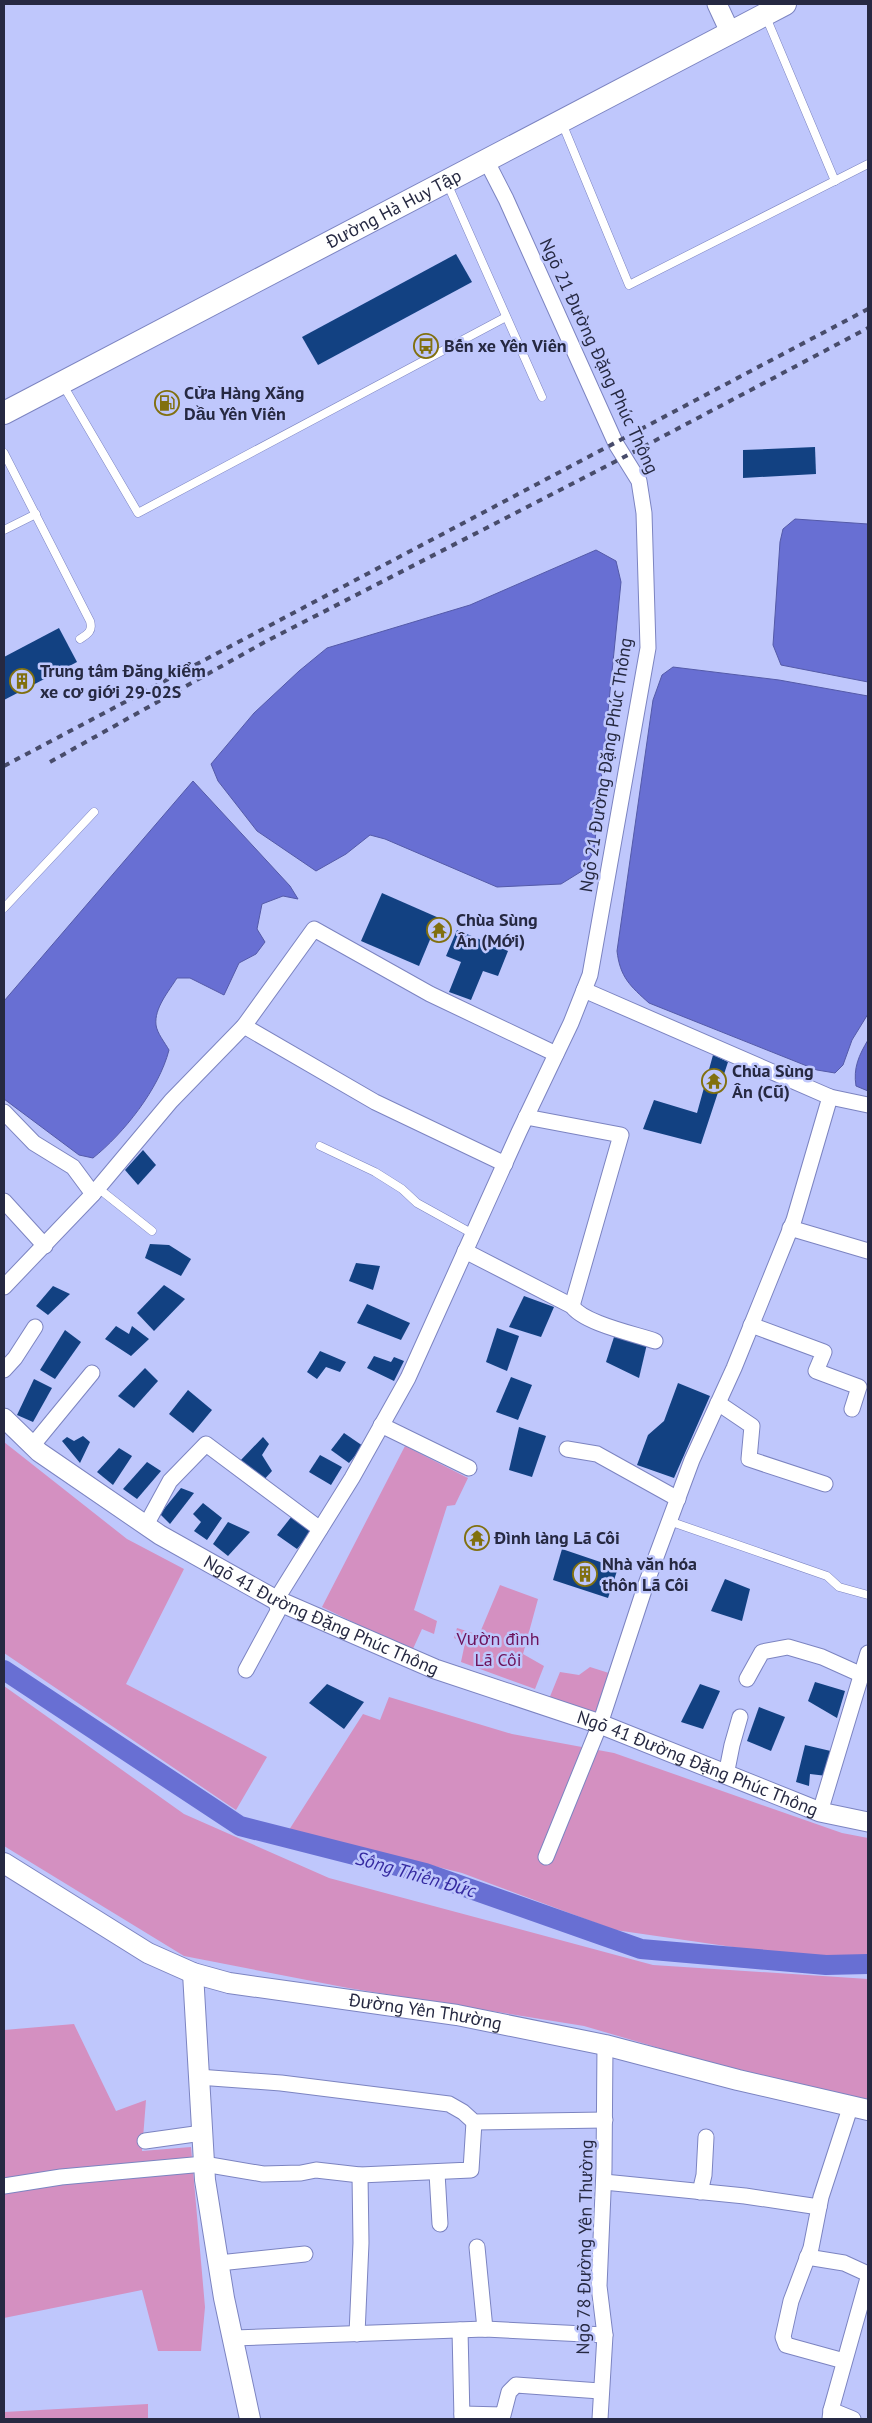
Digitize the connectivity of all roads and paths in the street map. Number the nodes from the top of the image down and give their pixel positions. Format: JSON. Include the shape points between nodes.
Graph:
{"nodes":[{"id":1,"x":717,"y":4,"type":"edge"},
{"id":2,"x":785,"y":4,"type":"edge"},
{"id":3,"x":762,"y":9,"type":"edge"},
{"id":4,"x":730,"y":32,"type":"junction"},
{"id":5,"x":561,"y":121,"type":"junction"},
{"id":6,"x":486,"y":160,"type":"junction"},
{"id":7,"x":868,"y":164,"type":"edge"},
{"id":8,"x":446,"y":181,"type":"junction"},
{"id":9,"x":835,"y":181,"type":"junction"},
{"id":10,"x":506,"y":317,"type":"junction"},
{"id":11,"x":62,"y":383,"type":"junction"},
{"id":12,"x":542,"y":397,"type":"dead end"},
{"id":13,"x":4,"y":413,"type":"edge"},
{"id":14,"x":4,"y":453,"type":"edge"},
{"id":15,"x":36,"y":514,"type":"junction"},
{"id":16,"x":4,"y":530,"type":"edge"},
{"id":17,"x":80,"y":639,"type":"dead end"},
{"id":18,"x":94,"y":812,"type":"dead end"},
{"id":19,"x":4,"y":908,"type":"edge"},
{"id":20,"x":584,"y":990,"type":"junction"},
{"id":21,"x":244,"y":1026,"type":"junction"},
{"id":22,"x":556,"y":1054,"type":"junction"},
{"id":23,"x":830,"y":1097,"type":"junction"},
{"id":24,"x":868,"y":1105,"type":"edge"},
{"id":25,"x":4,"y":1112,"type":"edge"},
{"id":26,"x":526,"y":1117,"type":"junction"},
{"id":27,"x":320,"y":1146,"type":"dead end"},
{"id":28,"x":504,"y":1164,"type":"junction"},
{"id":29,"x":96,"y":1191,"type":"junction"},
{"id":30,"x":4,"y":1201,"type":"edge"},
{"id":31,"x":790,"y":1228,"type":"junction"},
{"id":32,"x":152,"y":1232,"type":"dead end"},
{"id":33,"x":473,"y":1234,"type":"junction"},
{"id":34,"x":45,"y":1246,"type":"junction"},
{"id":35,"x":466,"y":1251,"type":"junction"},
{"id":36,"x":868,"y":1251,"type":"edge"},
{"id":37,"x":4,"y":1287,"type":"edge"},
{"id":38,"x":572,"y":1306,"type":"junction"},
{"id":39,"x":751,"y":1325,"type":"junction"},
{"id":40,"x":35,"y":1327,"type":"dead end"},
{"id":41,"x":655,"y":1341,"type":"dead end"},
{"id":42,"x":4,"y":1370,"type":"edge"},
{"id":43,"x":92,"y":1373,"type":"dead end"},
{"id":44,"x":718,"y":1403,"type":"junction"},
{"id":45,"x":852,"y":1409,"type":"dead end"},
{"id":46,"x":4,"y":1418,"type":"edge"},
{"id":47,"x":381,"y":1425,"type":"junction"},
{"id":48,"x":32,"y":1446,"type":"junction"},
{"id":49,"x":567,"y":1449,"type":"dead end"},
{"id":50,"x":469,"y":1468,"type":"dead end"},
{"id":51,"x":825,"y":1484,"type":"dead end"},
{"id":52,"x":678,"y":1499,"type":"junction"},
{"id":53,"x":669,"y":1521,"type":"junction"},
{"id":54,"x":146,"y":1525,"type":"junction"},
{"id":55,"x":320,"y":1529,"type":"junction"},
{"id":56,"x":868,"y":1595,"type":"edge"},
{"id":57,"x":276,"y":1600,"type":"junction"},
{"id":58,"x":868,"y":1652,"type":"edge"},
{"id":59,"x":246,"y":1670,"type":"dead end"},
{"id":60,"x":865,"y":1676,"type":"edge"},
{"id":61,"x":747,"y":1679,"type":"dead end"},
{"id":62,"x":740,"y":1717,"type":"dead end"},
{"id":63,"x":600,"y":1724,"type":"junction"},
{"id":64,"x":726,"y":1775,"type":"junction"},
{"id":65,"x":820,"y":1812,"type":"junction"},
{"id":66,"x":868,"y":1822,"type":"edge"},
{"id":67,"x":546,"y":1857,"type":"dead end"},
{"id":68,"x":4,"y":1863,"type":"edge"},
{"id":69,"x":193,"y":1973,"type":"junction"},
{"id":70,"x":605,"y":2045,"type":"junction"},
{"id":71,"x":198,"y":2077,"type":"junction"},
{"id":72,"x":860,"y":2108,"type":"edge"},
{"id":73,"x":605,"y":2120,"type":"junction"},
{"id":74,"x":474,"y":2122,"type":"junction"},
{"id":75,"x":202,"y":2133,"type":"junction"},
{"id":76,"x":706,"y":2137,"type":"dead end"},
{"id":77,"x":145,"y":2140,"type":"dead end"},
{"id":78,"x":204,"y":2164,"type":"junction"},
{"id":79,"x":437,"y":2173,"type":"junction"},
{"id":80,"x":360,"y":2174,"type":"junction"},
{"id":81,"x":604,"y":2182,"type":"junction"},
{"id":82,"x":4,"y":2186,"type":"edge"},
{"id":83,"x":700,"y":2192,"type":"junction"},
{"id":84,"x":819,"y":2206,"type":"junction"},
{"id":85,"x":440,"y":2224,"type":"dead end"},
{"id":86,"x":477,"y":2247,"type":"dead end"},
{"id":87,"x":304,"y":2254,"type":"dead end"},
{"id":88,"x":807,"y":2257,"type":"junction"},
{"id":89,"x":219,"y":2263,"type":"junction"},
{"id":90,"x":868,"y":2274,"type":"edge"},
{"id":91,"x":868,"y":2278,"type":"edge"},
{"id":92,"x":485,"y":2329,"type":"junction"},
{"id":93,"x":460,"y":2330,"type":"junction"},
{"id":94,"x":356,"y":2334,"type":"junction"},
{"id":95,"x":605,"y":2335,"type":"junction"},
{"id":96,"x":233,"y":2338,"type":"junction"},
{"id":97,"x":844,"y":2361,"type":"junction"},
{"id":98,"x":600,"y":2391,"type":"junction"},
{"id":99,"x":830,"y":2415,"type":"edge"},
{"id":100,"x":462,"y":2417,"type":"edge"},
{"id":101,"x":250,"y":2419,"type":"edge"},
{"id":102,"x":600,"y":2419,"type":"edge"},
{"id":103,"x":853,"y":2419,"type":"edge"}],
"edges":[{"from":1,"to":4,"type":"street"},
{"from":2,"to":3,"type":"main road","name":"Đường Hà Huy Tập"},
{"from":3,"to":4,"type":"main road","name":"Đường Hà Huy Tập"},
{"from":3,"to":9,"type":"lane"},
{"from":4,"to":5,"type":"main road","name":"Đường Hà Huy Tập"},
{"from":5,"to":6,"type":"main road","name":"Đường Hà Huy Tập"},
{"from":5,"to":9,"type":"lane","via":[[629,285]]},
{"from":6,"to":8,"type":"main road","name":"Đường Hà Huy Tập"},
{"from":6,"to":20,"type":"street","name":"Ngõ 21 Đường Đặng Phúc Thông","via":[[616,444],[639,480],[644,513],[648,648],[590,975]]},
{"from":7,"to":9,"type":"lane"},
{"from":8,"to":10,"type":"lane"},
{"from":8,"to":11,"type":"main road","name":"Đường Hà Huy Tập"},
{"from":10,"to":11,"type":"lane","via":[[138,513]]},
{"from":10,"to":12,"type":"lane"},
{"from":11,"to":13,"type":"main road","name":"Đường Hà Huy Tập"},
{"from":14,"to":15,"type":"lane"},
{"from":15,"to":16,"type":"lane"},
{"from":15,"to":17,"type":"lane","via":[[90,621],[89,633]]},
{"from":18,"to":19,"type":"lane"},
{"from":20,"to":22,"type":"street","name":"Ngõ 21 Đường Đặng Phúc Thông"},
{"from":20,"to":23,"type":"street"},
{"from":21,"to":22,"type":"street","via":[[314,928],[430,994]]},
{"from":21,"to":28,"type":"street","via":[[375,1102]]},
{"from":21,"to":29,"type":"street","via":[[171,1101]]},
{"from":22,"to":26,"type":"street","name":"Ngõ 21 Đường Đặng Phúc Thông"},
{"from":23,"to":24,"type":"street"},
{"from":23,"to":31,"type":"street"},
{"from":25,"to":29,"type":"street","via":[[34,1143],[73,1166]]},
{"from":26,"to":28,"type":"street","name":"Ngõ 21 Đường Đặng Phúc Thông"},
{"from":26,"to":38,"type":"street","via":[[621,1135]]},
{"from":27,"to":33,"type":"lane","via":[[375,1172],[417,1202]]},
{"from":28,"to":33,"type":"street","name":"Ngõ 21 Đường Đặng Phúc Thông"},
{"from":29,"to":32,"type":"lane"},
{"from":29,"to":34,"type":"street"},
{"from":30,"to":34,"type":"street"},
{"from":31,"to":36,"type":"street"},
{"from":31,"to":39,"type":"street"},
{"from":33,"to":35,"type":"street","name":"Ngõ 21 Đường Đặng Phúc Thông"},
{"from":34,"to":37,"type":"street"},
{"from":35,"to":38,"type":"street"},
{"from":35,"to":47,"type":"street","name":"Ngõ 21 Đường Đặng Phúc Thông","via":[[408,1378]]},
{"from":38,"to":41,"type":"street","via":[[587,1318]]},
{"from":39,"to":44,"type":"street"},
{"from":39,"to":45,"type":"street","via":[[824,1352],[816,1371],[859,1387]]},
{"from":40,"to":42,"type":"street"},
{"from":43,"to":48,"type":"street"},
{"from":44,"to":51,"type":"street","via":[[752,1426],[749,1458]]},
{"from":44,"to":52,"type":"street"},
{"from":46,"to":48,"type":"street","name":"Ngõ 41 Đường Đặng Phúc Thông"},
{"from":47,"to":50,"type":"street"},
{"from":47,"to":55,"type":"street","name":"Ngõ 21 Đường Đặng Phúc Thông"},
{"from":48,"to":54,"type":"street","name":"Ngõ 41 Đường Đặng Phúc Thông"},
{"from":49,"to":52,"type":"street","via":[[596,1454]]},
{"from":52,"to":53,"type":"street"},
{"from":53,"to":56,"type":"lane","via":[[827,1576],[839,1587]]},
{"from":53,"to":63,"type":"street"},
{"from":54,"to":55,"type":"street","via":[[170,1481],[206,1444]]},
{"from":54,"to":57,"type":"street","name":"Ngõ 41 Đường Đặng Phúc Thông"},
{"from":55,"to":57,"type":"street","name":"Ngõ 21 Đường Đặng Phúc Thông"},
{"from":57,"to":59,"type":"street","via":[[276,1615]]},
{"from":57,"to":63,"type":"street","name":"Ngõ 41 Đường Đặng Phúc Thông","via":[[435,1669]]},
{"from":58,"to":60,"type":"street"},
{"from":60,"to":61,"type":"street","via":[[822,1657],[788,1647],[762,1652]]},
{"from":60,"to":65,"type":"street"},
{"from":62,"to":64,"type":"street"},
{"from":63,"to":64,"type":"street","name":"Ngõ 41 Đường Đặng Phúc Thông"},
{"from":63,"to":67,"type":"street"},
{"from":64,"to":65,"type":"street","name":"Ngõ 41 Đường Đặng Phúc Thông"},
{"from":65,"to":66,"type":"street","name":"Ngõ 41 Đường Đặng Phúc Thông"},
{"from":68,"to":69,"type":"main road","name":"Đường Yên Thường","via":[[148,1953]]},
{"from":69,"to":70,"type":"main road","name":"Đường Yên Thường","via":[[229,1983],[457,2015]]},
{"from":69,"to":71,"type":"main road"},
{"from":70,"to":72,"type":"main road","name":"Đường Yên Thường"},
{"from":70,"to":73,"type":"street","name":"Ngõ 78 Đường Yên Thường"},
{"from":71,"to":74,"type":"street","via":[[281,2083],[449,2104]]},
{"from":71,"to":75,"type":"main road"},
{"from":72,"to":84,"type":"street"},
{"from":73,"to":74,"type":"street"},
{"from":73,"to":81,"type":"street","name":"Ngõ 78 Đường Yên Thường"},
{"from":74,"to":79,"type":"street","via":[[471,2170]]},
{"from":75,"to":77,"type":"street"},
{"from":75,"to":78,"type":"main road"},
{"from":76,"to":83,"type":"street"},
{"from":78,"to":80,"type":"street","via":[[263,2174],[316,2170]]},
{"from":78,"to":82,"type":"street"},
{"from":78,"to":89,"type":"main road"},
{"from":79,"to":80,"type":"street"},
{"from":79,"to":85,"type":"street"},
{"from":80,"to":94,"type":"street","via":[[361,2243]]},
{"from":81,"to":83,"type":"street"},
{"from":81,"to":95,"type":"street","name":"Ngõ 78 Đường Yên Thường","via":[[600,2286]]},
{"from":83,"to":84,"type":"street"},
{"from":84,"to":88,"type":"street"},
{"from":86,"to":92,"type":"street"},
{"from":87,"to":89,"type":"street"},
{"from":88,"to":90,"type":"street","via":[[844,2263]]},
{"from":88,"to":97,"type":"street","via":[[791,2301],[783,2337],[786,2344]]},
{"from":89,"to":96,"type":"main road"},
{"from":91,"to":97,"type":"street"},
{"from":92,"to":93,"type":"street"},
{"from":92,"to":95,"type":"street"},
{"from":93,"to":94,"type":"street"},
{"from":93,"to":100,"type":"street"},
{"from":94,"to":96,"type":"street"},
{"from":95,"to":98,"type":"street","name":"Ngõ 78 Đường Yên Thường"},
{"from":96,"to":101,"type":"main road"},
{"from":97,"to":99,"type":"street"},
{"from":98,"to":100,"type":"street","via":[[516,2385],[509,2392],[503,2415]]},
{"from":98,"to":102,"type":"street","name":"Ngõ 78 Đường Yên Thường"},
{"from":99,"to":103,"type":"street"}]}
